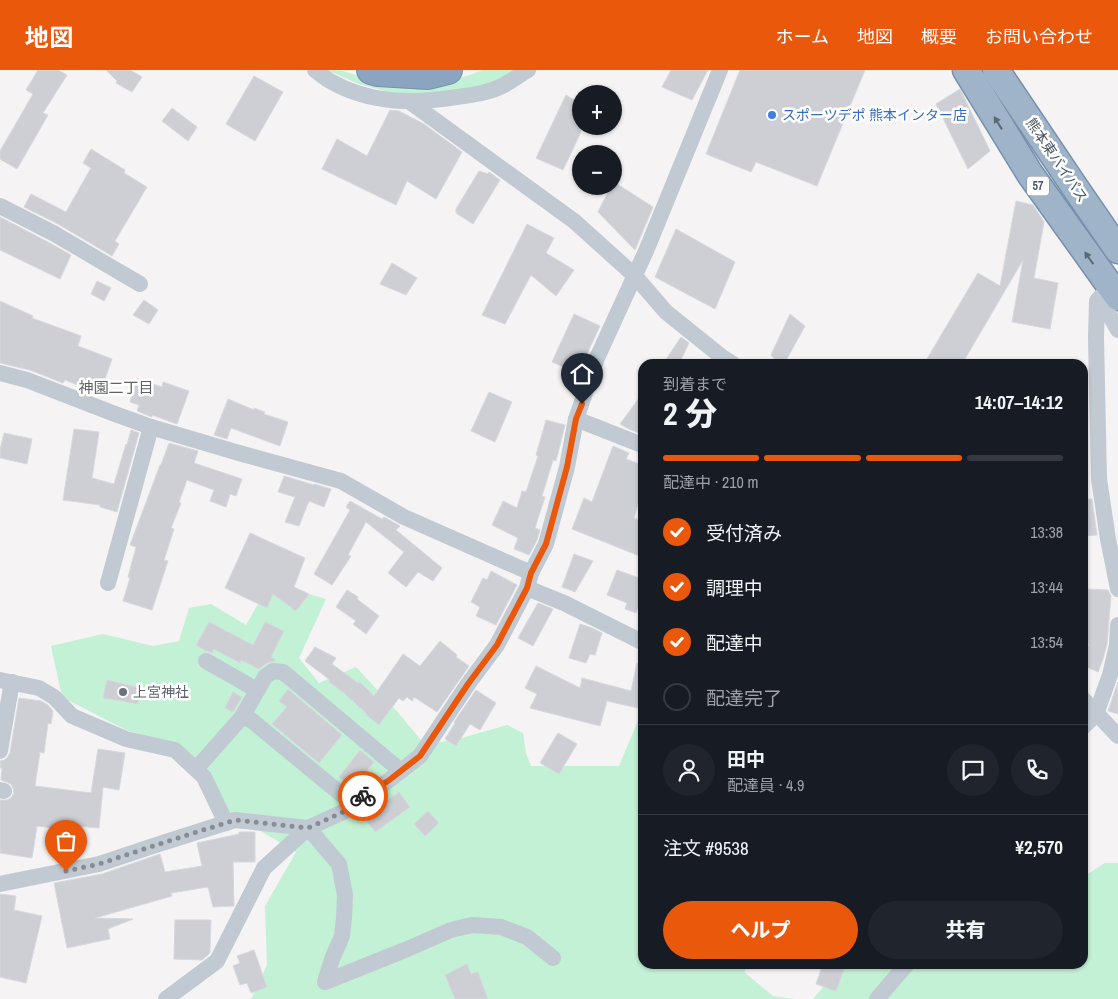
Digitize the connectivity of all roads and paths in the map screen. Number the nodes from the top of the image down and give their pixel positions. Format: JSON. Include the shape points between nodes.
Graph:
{"nodes":[{"id":1,"x":314,"y":70,"type":"edge"},
{"id":2,"x":371,"y":70,"type":"edge"},
{"id":3,"x":448,"y":70,"type":"edge"},
{"id":4,"x":528,"y":70,"type":"edge"},
{"id":5,"x":720,"y":70,"type":"edge"},
{"id":6,"x":966,"y":70,"type":"edge"},
{"id":7,"x":996,"y":70,"type":"edge"},
{"id":8,"x":410,"y":102,"type":"junction"},
{"id":9,"x":0,"y":206,"type":"edge"},
{"id":10,"x":1118,"y":250,"type":"edge"},
{"id":11,"x":634,"y":275,"type":"junction"},
{"id":12,"x":140,"y":284,"type":"dead end"},
{"id":13,"x":1112,"y":291,"type":"edge"},
{"id":14,"x":1118,"y":330,"type":"edge"},
{"id":15,"x":725,"y":359,"type":"edge"},
{"id":16,"x":0,"y":373,"type":"edge"},
{"id":17,"x":576,"y":419,"type":"junction"},
{"id":18,"x":151,"y":427,"type":"junction"},
{"id":19,"x":638,"y":443,"type":"edge"},
{"id":20,"x":1116,"y":569,"type":"edge"},
{"id":21,"x":529,"y":581,"type":"junction"},
{"id":22,"x":108,"y":583,"type":"dead end"},
{"id":23,"x":1118,"y":589,"type":"edge"},
{"id":24,"x":1118,"y":625,"type":"edge"},
{"id":25,"x":638,"y":640,"type":"edge"},
{"id":26,"x":206,"y":661,"type":"dead end"},
{"id":27,"x":6,"y":681,"type":"edge"},
{"id":28,"x":257,"y":690,"type":"junction"},
{"id":29,"x":1088,"y":705,"type":"edge"},
{"id":30,"x":1096,"y":714,"type":"junction"},
{"id":31,"x":242,"y":717,"type":"junction"},
{"id":32,"x":1088,"y":722,"type":"edge"},
{"id":33,"x":1118,"y":736,"type":"edge"},
{"id":34,"x":0,"y":751,"type":"edge"},
{"id":35,"x":196,"y":769,"type":"junction"},
{"id":36,"x":401,"y":771,"type":"junction"},
{"id":37,"x":353,"y":804,"type":"junction"},
{"id":38,"x":226,"y":823,"type":"junction"},
{"id":39,"x":308,"y":828,"type":"junction"},
{"id":40,"x":0,"y":884,"type":"edge"},
{"id":41,"x":554,"y":958,"type":"dead end"},
{"id":42,"x":903,"y":969,"type":"edge"},
{"id":43,"x":166,"y":999,"type":"edge"},
{"id":44,"x":877,"y":999,"type":"edge"}],
"edges":[{"from":1,"to":8,"type":"street","via":[[354,92]]},
{"from":2,"to":3,"type":"highway","via":[[428,75]]},
{"from":4,"to":8,"type":"street","via":[[502,86],[480,94]]},
{"from":5,"to":11,"type":"street"},
{"from":13,"to":6,"type":"highway","name":"熊本東バイパス","number":"57","one_way":true,"via":[[1030,174]]},
{"from":7,"to":10,"type":"highway","name":"熊本東バイパス","number":"57"},
{"from":8,"to":11,"type":"street","via":[[574,221]]},
{"from":9,"to":12,"type":"street"},
{"from":11,"to":15,"type":"street","via":[[666,312]]},
{"from":11,"to":17,"type":"street","via":[[597,358]]},
{"from":13,"to":14,"type":"street"},
{"from":13,"to":20,"type":"street","via":[[1098,301],[1096,338],[1099,479]]},
{"from":16,"to":18,"type":"street","via":[[27,380]]},
{"from":17,"to":19,"type":"street"},
{"from":17,"to":21,"type":"street","via":[[546,544]]},
{"from":18,"to":21,"type":"street","via":[[340,481]]},
{"from":18,"to":22,"type":"street"},
{"from":20,"to":23,"type":"street"},
{"from":21,"to":25,"type":"street","via":[[564,603]]},
{"from":21,"to":36,"type":"street","via":[[497,645],[420,756]]},
{"from":24,"to":30,"type":"street","via":[[1110,675]]},
{"from":26,"to":28,"type":"street"},
{"from":27,"to":34,"type":"street"},
{"from":27,"to":35,"type":"street","via":[[39,688],[72,716],[126,739],[175,750]]},
{"from":28,"to":31,"type":"street"},
{"from":28,"to":36,"type":"street","via":[[273,671],[283,672]]},
{"from":29,"to":30,"type":"street"},
{"from":30,"to":32,"type":"street"},
{"from":30,"to":33,"type":"street"},
{"from":31,"to":35,"type":"street"},
{"from":31,"to":37,"type":"street","via":[[251,720]]},
{"from":35,"to":38,"type":"street","via":[[204,777]]},
{"from":36,"to":37,"type":"street"},
{"from":37,"to":39,"type":"street"},
{"from":38,"to":39,"type":"street","via":[[235,820]]},
{"from":38,"to":40,"type":"street","via":[[99,864]]},
{"from":39,"to":41,"type":"street","via":[[339,864],[345,896],[342,936],[325,982],[451,930],[472,925],[501,927],[527,937]]},
{"from":39,"to":43,"type":"street","via":[[264,868],[217,961]]},
{"from":42,"to":44,"type":"street"}]}
